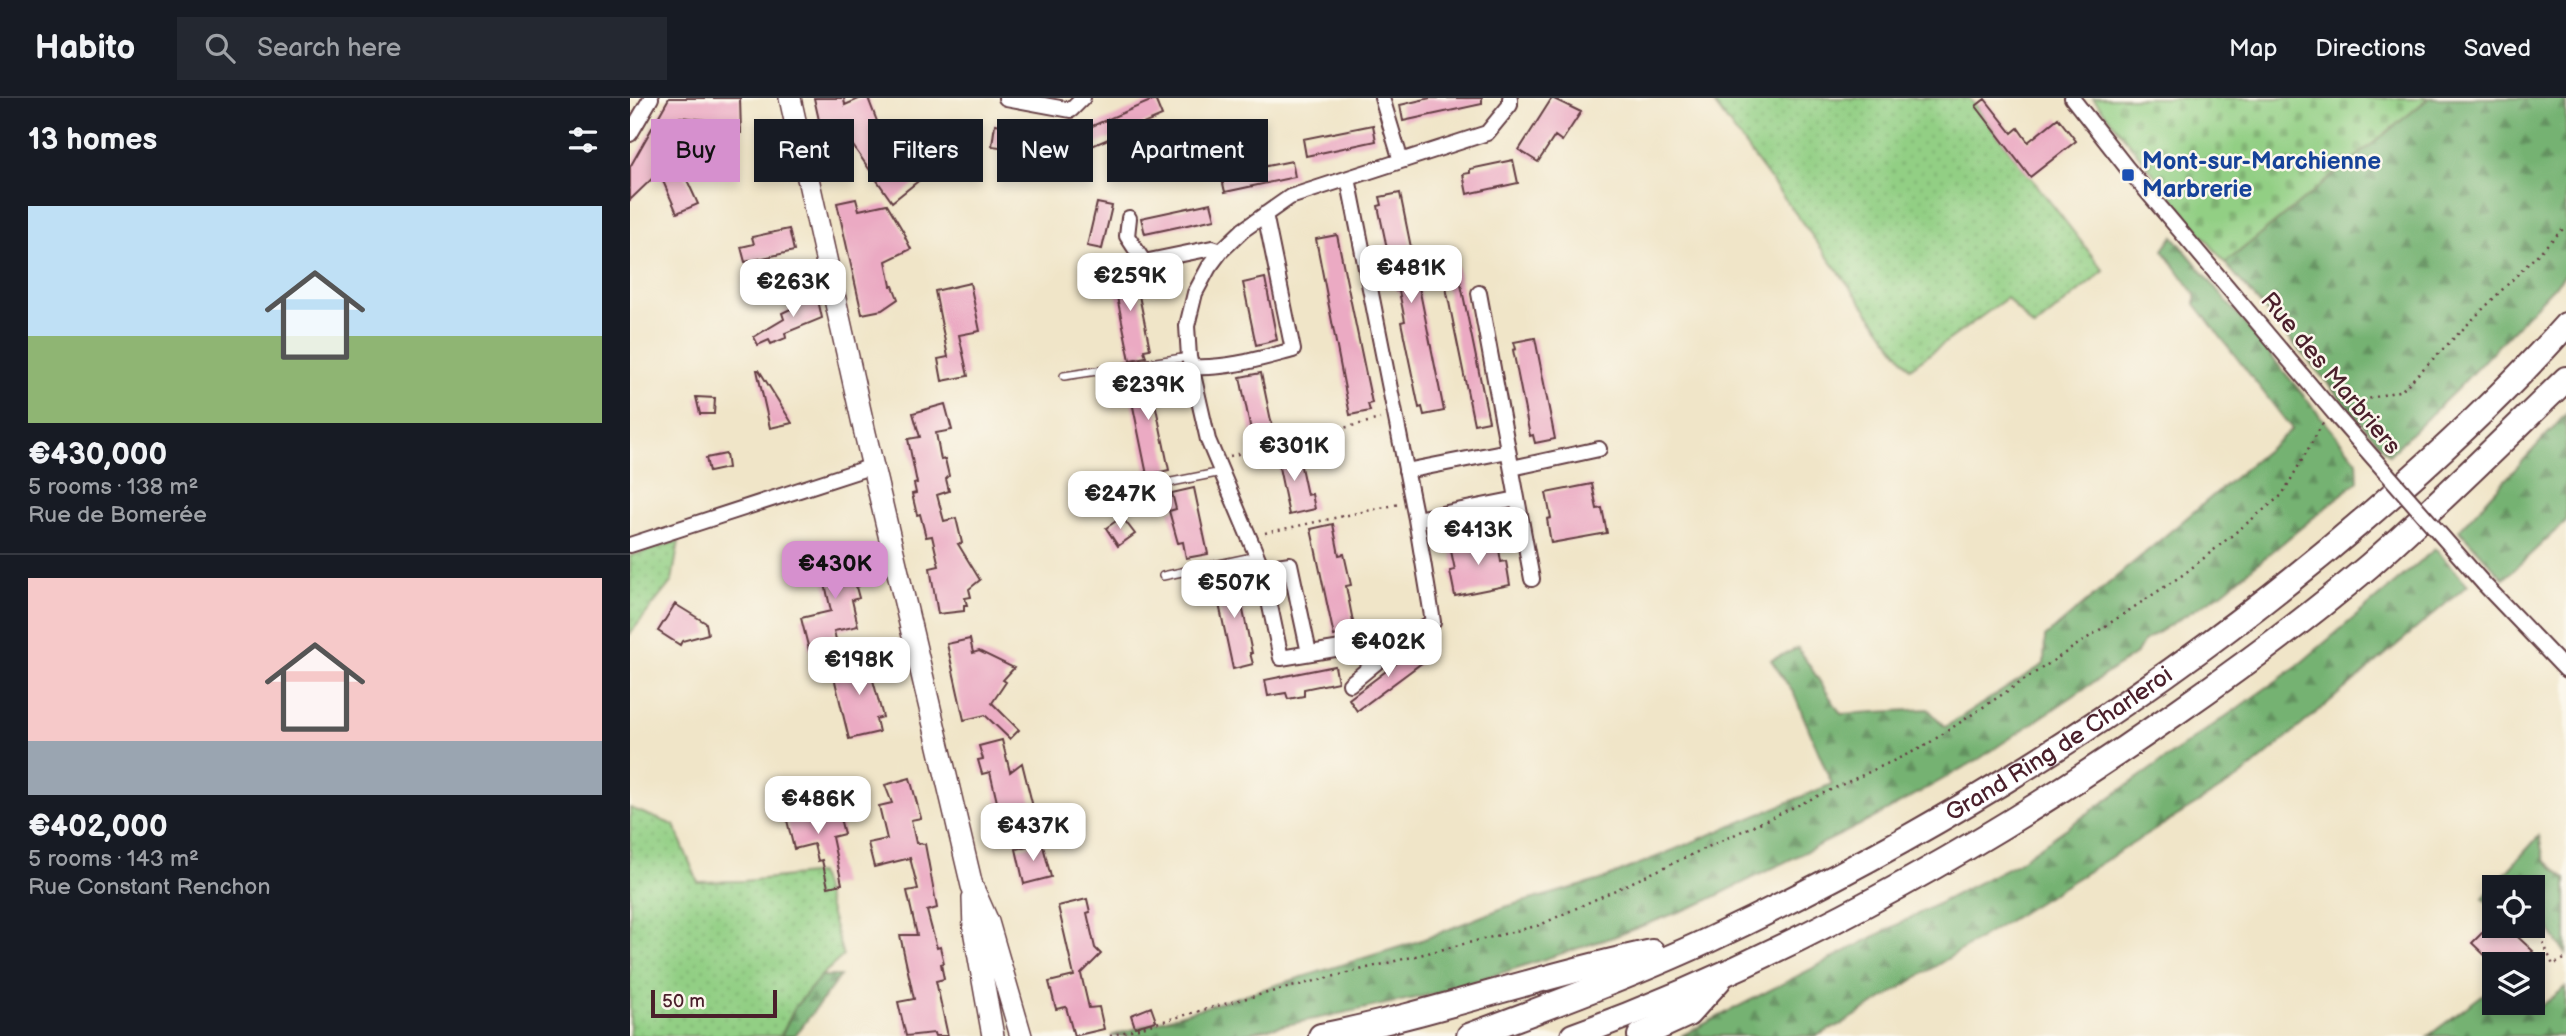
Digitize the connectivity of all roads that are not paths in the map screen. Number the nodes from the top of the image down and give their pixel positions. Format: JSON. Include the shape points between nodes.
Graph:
{"nodes":[{"id":1,"x":651,"y":98,"type":"edge"},
{"id":2,"x":790,"y":98,"type":"edge"},
{"id":3,"x":1006,"y":98,"type":"edge"},
{"id":4,"x":1083,"y":98,"type":"edge"},
{"id":5,"x":1382,"y":98,"type":"edge"},
{"id":6,"x":1510,"y":98,"type":"edge"},
{"id":7,"x":2072,"y":98,"type":"edge"},
{"id":8,"x":630,"y":134,"type":"edge"},
{"id":9,"x":1401,"y":161,"type":"junction"},
{"id":10,"x":1348,"y":178,"type":"junction"},
{"id":11,"x":1265,"y":214,"type":"junction"},
{"id":12,"x":1129,"y":218,"type":"dead end"},
{"id":13,"x":1221,"y":251,"type":"junction"},
{"id":14,"x":1479,"y":293,"type":"dead end"},
{"id":15,"x":2566,"y":325,"type":"edge"},
{"id":16,"x":1190,"y":362,"type":"junction"},
{"id":17,"x":1064,"y":376,"type":"dead end"},
{"id":18,"x":2566,"y":379,"type":"edge"},
{"id":19,"x":1599,"y":449,"type":"dead end"},
{"id":20,"x":1508,"y":451,"type":"junction"},
{"id":21,"x":873,"y":466,"type":"junction"},
{"id":22,"x":1219,"y":466,"type":"junction"},
{"id":23,"x":1512,"y":468,"type":"junction"},
{"id":24,"x":1406,"y":471,"type":"junction"},
{"id":25,"x":1101,"y":496,"type":"dead end"},
{"id":26,"x":1517,"y":499,"type":"junction"},
{"id":27,"x":1416,"y":519,"type":"junction"},
{"id":28,"x":630,"y":545,"type":"edge"},
{"id":29,"x":1260,"y":562,"type":"junction"},
{"id":30,"x":1163,"y":576,"type":"dead end"},
{"id":31,"x":1532,"y":579,"type":"dead end"},
{"id":32,"x":1407,"y":637,"type":"junction"},
{"id":33,"x":1309,"y":653,"type":"junction"},
{"id":34,"x":2566,"y":670,"type":"edge"},
{"id":35,"x":1350,"y":684,"type":"dead end"},
{"id":36,"x":972,"y":886,"type":"junction"},
{"id":37,"x":1707,"y":940,"type":"junction"},
{"id":38,"x":1724,"y":975,"type":"junction"},
{"id":39,"x":993,"y":1036,"type":"edge"},
{"id":40,"x":1021,"y":1036,"type":"edge"},
{"id":41,"x":1321,"y":1036,"type":"edge"},
{"id":42,"x":1469,"y":1036,"type":"edge"},
{"id":43,"x":1573,"y":1036,"type":"edge"},
{"id":44,"x":1640,"y":1036,"type":"edge"}],
"edges":[{"from":1,"to":8,"type":"street"},
{"from":2,"to":21,"type":"main road"},
{"from":3,"to":4,"type":"street","via":[[1071,110]]},
{"from":5,"to":9,"type":"street"},
{"from":6,"to":9,"type":"street","via":[[1510,105],[1487,133]]},
{"from":7,"to":34,"type":"street","name":"Rue des Marbriers","bridge":true,"via":[[2335,414]]},
{"from":9,"to":10,"type":"street"},
{"from":10,"to":11,"type":"street","via":[[1290,197]]},
{"from":10,"to":24,"type":"street"},
{"from":11,"to":13,"type":"street"},
{"from":11,"to":16,"type":"street","via":[[1293,350],[1213,368]]},
{"from":12,"to":13,"type":"street","via":[[1127,236],[1144,262],[1212,248]]},
{"from":13,"to":16,"type":"street","via":[[1195,293],[1187,326]]},
{"from":14,"to":20,"type":"street"},
{"from":15,"to":37,"type":"highway","name":"Grand Ring de Charleroi","via":[[2431,461],[2227,632],[2103,719],[1972,802],[1841,875]]},
{"from":16,"to":17,"type":"lane"},
{"from":16,"to":22,"type":"street","via":[[1208,440]]},
{"from":18,"to":38,"type":"highway","name":"Grand Ring de Charleroi","via":[[2367,567],[2249,661],[2123,750],[1993,833]]},
{"from":19,"to":23,"type":"street"},
{"from":20,"to":23,"type":"street"},
{"from":20,"to":24,"type":"street"},
{"from":21,"to":28,"type":"street"},
{"from":21,"to":36,"type":"main road"},
{"from":22,"to":25,"type":"lane"},
{"from":22,"to":29,"type":"street"},
{"from":23,"to":26,"type":"street"},
{"from":24,"to":27,"type":"street"},
{"from":26,"to":27,"type":"street"},
{"from":26,"to":31,"type":"street"},
{"from":27,"to":32,"type":"street","via":[[1433,622]]},
{"from":29,"to":30,"type":"lane"},
{"from":29,"to":33,"type":"street","via":[[1290,564]]},
{"from":29,"to":33,"type":"street","via":[[1282,658]]},
{"from":32,"to":33,"type":"street"},
{"from":32,"to":35,"type":"street"},
{"from":36,"to":39,"type":"main road","via":[[974,930]]},
{"from":36,"to":40,"type":"main road","via":[[988,922]]},
{"from":37,"to":41,"type":"highway","via":[[1604,962]]},
{"from":37,"to":42,"type":"highway","name":"Grand Ring de Charleroi"},
{"from":38,"to":43,"type":"highway","name":"Grand Ring de Charleroi"},
{"from":38,"to":44,"type":"highway","via":[[1688,1014]]}]}
